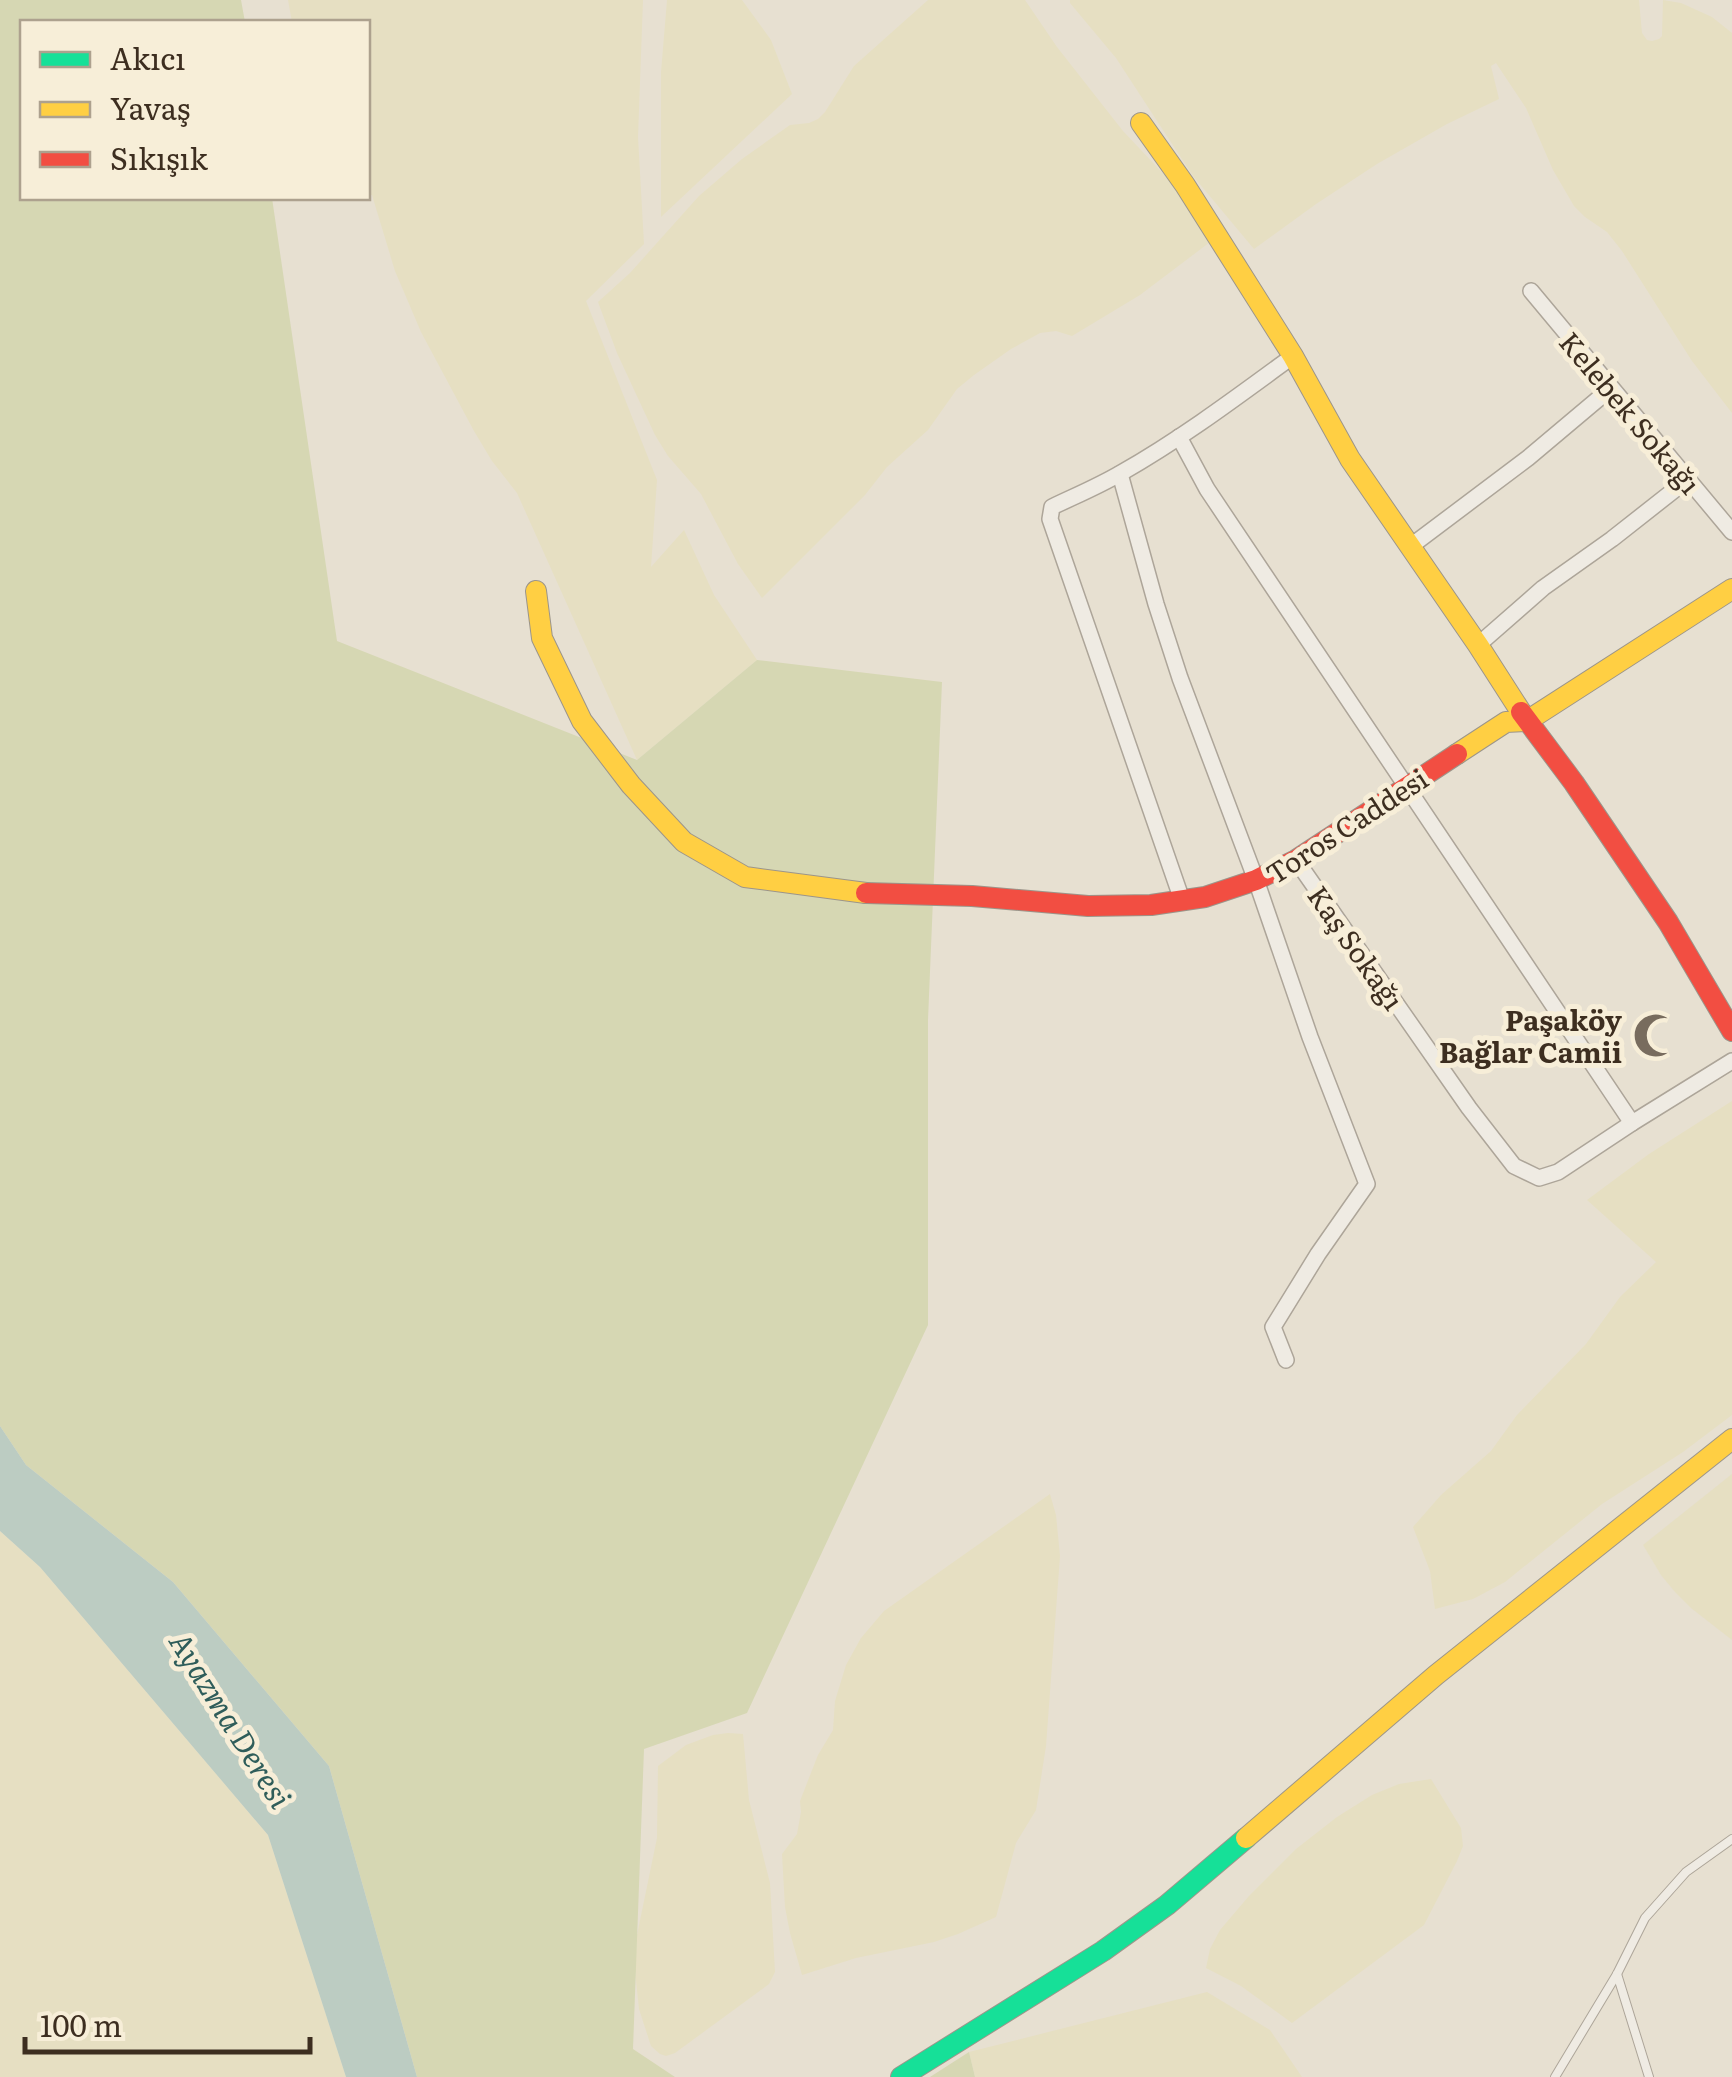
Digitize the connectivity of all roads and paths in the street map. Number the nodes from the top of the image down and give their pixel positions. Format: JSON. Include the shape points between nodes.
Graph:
{"nodes":[{"id":1,"x":1141,"y":123,"type":"dead end"},
{"id":2,"x":1530,"y":291,"type":"dead end"},
{"id":3,"x":1293,"y":356,"type":"junction"},
{"id":4,"x":1610,"y":389,"type":"junction"},
{"id":5,"x":1178,"y":437,"type":"junction"},
{"id":6,"x":1120,"y":474,"type":"junction"},
{"id":7,"x":1686,"y":480,"type":"junction"},
{"id":8,"x":1732,"y":532,"type":"edge"},
{"id":9,"x":1411,"y":546,"type":"junction"},
{"id":10,"x":1732,"y":588,"type":"edge"},
{"id":11,"x":536,"y":591,"type":"dead end"},
{"id":12,"x":1478,"y":645,"type":"junction"},
{"id":13,"x":1527,"y":721,"type":"junction"},
{"id":14,"x":1407,"y":786,"type":"junction"},
{"id":15,"x":1296,"y":860,"type":"junction"},
{"id":16,"x":1256,"y":880,"type":"junction"},
{"id":17,"x":1182,"y":900,"type":"junction"},
{"id":18,"x":1732,"y":1031,"type":"edge"},
{"id":19,"x":1732,"y":1061,"type":"edge"},
{"id":20,"x":1632,"y":1123,"type":"junction"},
{"id":21,"x":1286,"y":1360,"type":"dead end"},
{"id":22,"x":1732,"y":1439,"type":"edge"},
{"id":23,"x":1732,"y":1839,"type":"edge"},
{"id":24,"x":1616,"y":1974,"type":"junction"},
{"id":25,"x":902,"y":2077,"type":"edge"},
{"id":26,"x":1555,"y":2077,"type":"edge"},
{"id":27,"x":1648,"y":2077,"type":"edge"}],
"edges":[{"from":1,"to":3,"type":"street"},
{"from":2,"to":4,"type":"street","name":"Kelebek Sokağı"},
{"from":3,"to":5,"type":"street"},
{"from":3,"to":9,"type":"street","via":[[1350,459]]},
{"from":4,"to":7,"type":"street","name":"Kelebek Sokağı"},
{"from":4,"to":9,"type":"street"},
{"from":5,"to":6,"type":"street"},
{"from":5,"to":14,"type":"street"},
{"from":6,"to":16,"type":"street","via":[[1180,678]]},
{"from":6,"to":17,"type":"street","via":[[1052,507],[1050,518]]},
{"from":7,"to":8,"type":"street","name":"Kelebek Sokağı"},
{"from":7,"to":12,"type":"street"},
{"from":9,"to":12,"type":"street"},
{"from":10,"to":13,"type":"street","name":"Toros Caddesi"},
{"from":11,"to":17,"type":"street","via":[[542,638],[582,721],[684,842],[745,877],[889,895],[1088,906]]},
{"from":12,"to":13,"type":"street"},
{"from":13,"to":14,"type":"street","name":"Toros Caddesi","via":[[1506,722]]},
{"from":13,"to":18,"type":"street","via":[[1659,908]]},
{"from":14,"to":15,"type":"street","name":"Toros Caddesi"},
{"from":14,"to":20,"type":"street"},
{"from":15,"to":16,"type":"street","name":"Toros Caddesi"},
{"from":15,"to":20,"type":"street","name":"Kaş Sokağı","via":[[1514,1166],[1538,1178],[1558,1172]]},
{"from":16,"to":17,"type":"street"},
{"from":16,"to":21,"type":"street","name":"Toros Caddesi","via":[[1366,1184],[1273,1326]]},
{"from":19,"to":20,"type":"street","name":"Kaş Sokağı"},
{"from":22,"to":25,"type":"street","via":[[1436,1675],[1123,1938]]},
{"from":23,"to":24,"type":"lane","via":[[1663,1896]]},
{"from":24,"to":26,"type":"lane"},
{"from":24,"to":27,"type":"lane"}]}
